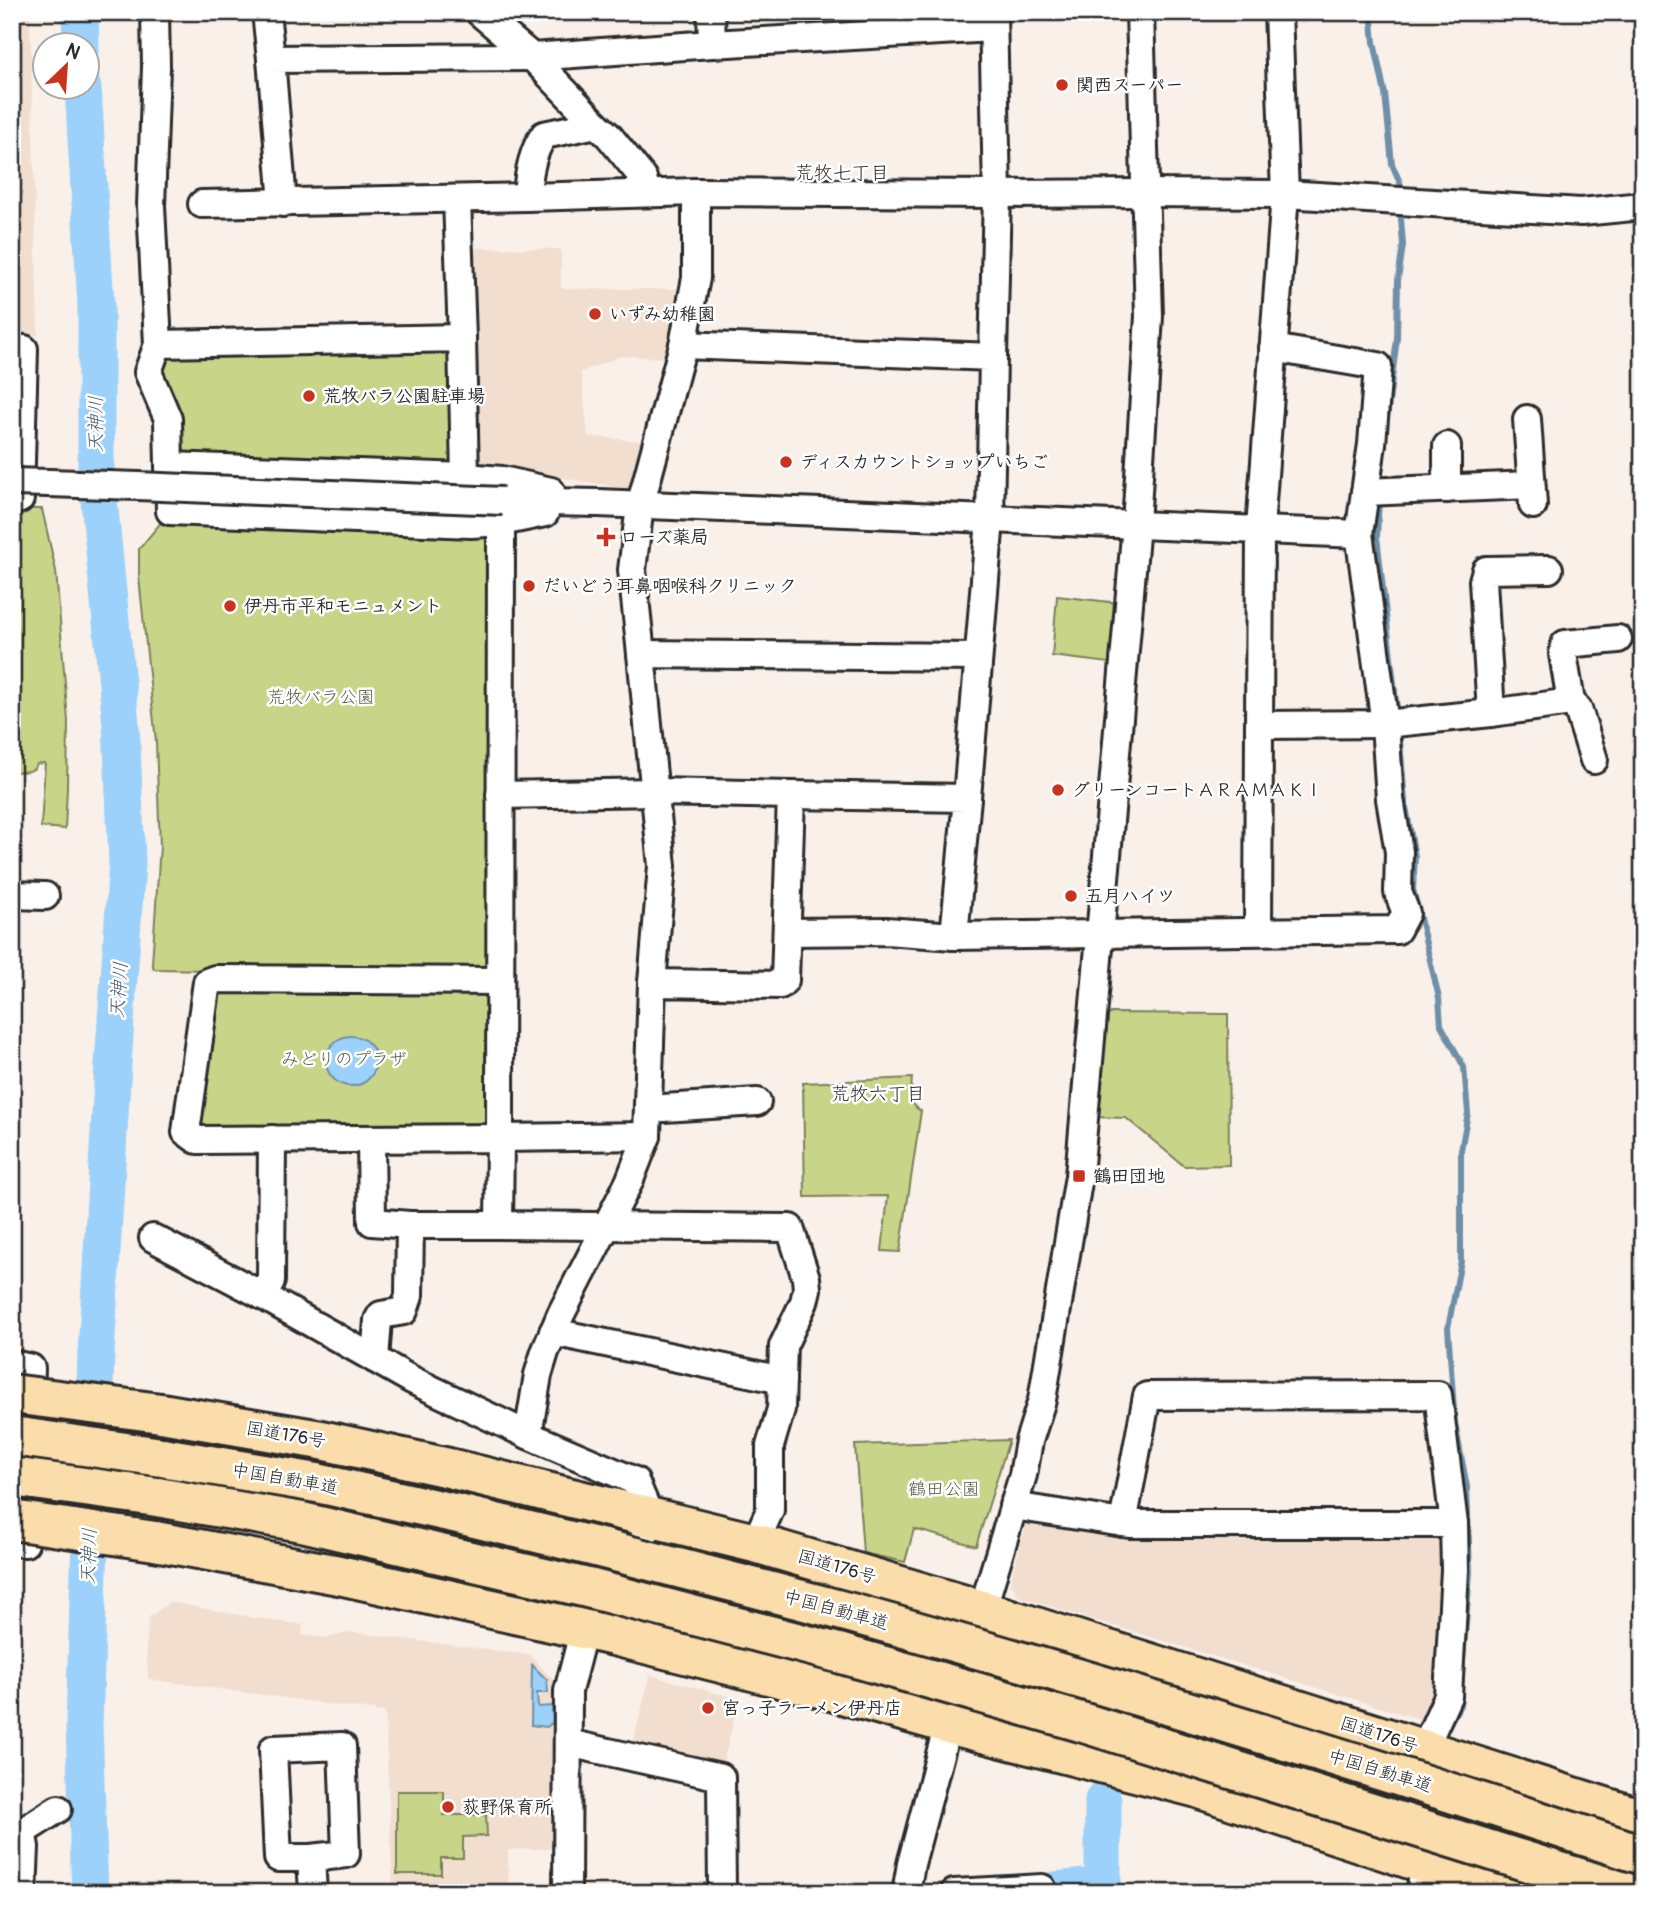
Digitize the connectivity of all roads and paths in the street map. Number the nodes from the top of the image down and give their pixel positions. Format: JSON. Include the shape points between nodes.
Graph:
{"nodes":[{"id":1,"x":155,"y":12,"type":"edge"},
{"id":2,"x":266,"y":12,"type":"edge"},
{"id":3,"x":480,"y":12,"type":"edge"},
{"id":4,"x":711,"y":12,"type":"edge"},
{"id":5,"x":1140,"y":12,"type":"edge"},
{"id":6,"x":1278,"y":12,"type":"edge"},
{"id":7,"x":993,"y":20,"type":"edge"},
{"id":8,"x":712,"y":44,"type":"junction"},
{"id":9,"x":532,"y":57,"type":"junction"},
{"id":10,"x":271,"y":59,"type":"junction"},
{"id":11,"x":596,"y":124,"type":"junction"},
{"id":12,"x":696,"y":192,"type":"junction"},
{"id":13,"x":647,"y":193,"type":"junction"},
{"id":14,"x":1145,"y":193,"type":"junction"},
{"id":15,"x":997,"y":194,"type":"junction"},
{"id":16,"x":1285,"y":194,"type":"junction"},
{"id":17,"x":527,"y":197,"type":"junction"},
{"id":18,"x":457,"y":199,"type":"junction"},
{"id":19,"x":283,"y":203,"type":"junction"},
{"id":20,"x":202,"y":204,"type":"dead end"},
{"id":21,"x":1643,"y":206,"type":"edge"},
{"id":22,"x":462,"y":338,"type":"junction"},
{"id":23,"x":158,"y":344,"type":"junction"},
{"id":24,"x":682,"y":345,"type":"junction"},
{"id":25,"x":12,"y":348,"type":"edge"},
{"id":26,"x":1273,"y":348,"type":"junction"},
{"id":27,"x":993,"y":357,"type":"junction"},
{"id":28,"x":1527,"y":419,"type":"dead end"},
{"id":29,"x":1447,"y":446,"type":"dead end"},
{"id":30,"x":17,"y":454,"type":"edge"},
{"id":31,"x":170,"y":466,"type":"junction"},
{"id":32,"x":466,"y":477,"type":"junction"},
{"id":33,"x":12,"y":482,"type":"edge"},
{"id":34,"x":1447,"y":489,"type":"junction"},
{"id":35,"x":1365,"y":492,"type":"junction"},
{"id":36,"x":12,"y":502,"type":"edge"},
{"id":37,"x":598,"y":503,"type":"junction"},
{"id":38,"x":640,"y":506,"type":"junction"},
{"id":39,"x":502,"y":512,"type":"junction"},
{"id":40,"x":989,"y":519,"type":"junction"},
{"id":41,"x":1136,"y":524,"type":"junction"},
{"id":42,"x":1260,"y":529,"type":"junction"},
{"id":43,"x":1359,"y":533,"type":"junction"},
{"id":44,"x":1549,"y":569,"type":"dead end"},
{"id":45,"x":1618,"y":641,"type":"dead end"},
{"id":46,"x":641,"y":654,"type":"junction"},
{"id":47,"x":978,"y":657,"type":"junction"},
{"id":48,"x":1571,"y":702,"type":"junction"},
{"id":49,"x":1490,"y":713,"type":"junction"},
{"id":50,"x":1259,"y":724,"type":"junction"},
{"id":51,"x":1385,"y":724,"type":"junction"},
{"id":52,"x":1594,"y":760,"type":"dead end"},
{"id":53,"x":656,"y":792,"type":"junction"},
{"id":54,"x":500,"y":795,"type":"junction"},
{"id":55,"x":790,"y":795,"type":"junction"},
{"id":56,"x":967,"y":797,"type":"junction"},
{"id":57,"x":12,"y":895,"type":"edge"},
{"id":58,"x":45,"y":896,"type":"dead end"},
{"id":59,"x":1258,"y":930,"type":"junction"},
{"id":60,"x":787,"y":932,"type":"junction"},
{"id":61,"x":1100,"y":933,"type":"junction"},
{"id":62,"x":954,"y":936,"type":"junction"},
{"id":63,"x":500,"y":981,"type":"junction"},
{"id":64,"x":653,"y":984,"type":"junction"},
{"id":65,"x":757,"y":1102,"type":"dead end"},
{"id":66,"x":648,"y":1109,"type":"junction"},
{"id":67,"x":647,"y":1136,"type":"junction"},
{"id":68,"x":500,"y":1138,"type":"junction"},
{"id":69,"x":272,"y":1139,"type":"junction"},
{"id":70,"x":371,"y":1139,"type":"junction"},
{"id":71,"x":499,"y":1225,"type":"junction"},
{"id":72,"x":410,"y":1226,"type":"junction"},
{"id":73,"x":607,"y":1226,"type":"junction"},
{"id":74,"x":153,"y":1238,"type":"dead end"},
{"id":75,"x":263,"y":1296,"type":"junction"},
{"id":76,"x":553,"y":1332,"type":"junction"},
{"id":77,"x":375,"y":1359,"type":"junction"},
{"id":78,"x":12,"y":1364,"type":"edge"},
{"id":79,"x":782,"y":1380,"type":"junction"},
{"id":80,"x":24,"y":1394,"type":"edge"},
{"id":81,"x":528,"y":1435,"type":"junction"},
{"id":82,"x":12,"y":1436,"type":"edge"},
{"id":83,"x":12,"y":1477,"type":"edge"},
{"id":84,"x":1013,"y":1506,"type":"junction"},
{"id":85,"x":650,"y":1516,"type":"junction"},
{"id":86,"x":12,"y":1520,"type":"edge"},
{"id":87,"x":1123,"y":1523,"type":"junction"},
{"id":88,"x":1454,"y":1524,"type":"junction"},
{"id":89,"x":12,"y":1542,"type":"edge"},
{"id":90,"x":755,"y":1543,"type":"junction"},
{"id":91,"x":982,"y":1610,"type":"junction"},
{"id":92,"x":599,"y":1633,"type":"junction"},
{"id":93,"x":948,"y":1724,"type":"junction"},
{"id":94,"x":568,"y":1743,"type":"junction"},
{"id":95,"x":1424,"y":1749,"type":"junction"},
{"id":96,"x":58,"y":1809,"type":"dead end"},
{"id":97,"x":1643,"y":1819,"type":"edge"},
{"id":98,"x":17,"y":1830,"type":"edge"},
{"id":99,"x":1643,"y":1854,"type":"edge"},
{"id":100,"x":311,"y":1858,"type":"junction"},
{"id":101,"x":1423,"y":1879,"type":"edge"},
{"id":102,"x":23,"y":1893,"type":"edge"},
{"id":103,"x":313,"y":1893,"type":"edge"},
{"id":104,"x":567,"y":1893,"type":"edge"},
{"id":105,"x":722,"y":1893,"type":"edge"},
{"id":106,"x":906,"y":1893,"type":"edge"},
{"id":107,"x":954,"y":1893,"type":"edge"},
{"id":108,"x":1043,"y":1893,"type":"edge"},
{"id":109,"x":1512,"y":1893,"type":"edge"},
{"id":110,"x":1627,"y":1893,"type":"edge"}],
"edges":[{"from":1,"to":23,"type":"street","via":[[151,206]]},
{"from":2,"to":10,"type":"street"},
{"from":3,"to":9,"type":"street"},
{"from":4,"to":8,"type":"street"},
{"from":5,"to":14,"type":"street"},
{"from":6,"to":16,"type":"street"},
{"from":7,"to":8,"type":"street"},
{"from":7,"to":15,"type":"street"},
{"from":8,"to":9,"type":"street"},
{"from":9,"to":10,"type":"street"},
{"from":9,"to":11,"type":"street"},
{"from":10,"to":19,"type":"street"},
{"from":11,"to":13,"type":"street","via":[[643,177]]},
{"from":11,"to":17,"type":"street","via":[[544,135],[537,146]]},
{"from":12,"to":13,"type":"street"},
{"from":12,"to":15,"type":"street"},
{"from":12,"to":24,"type":"street","via":[[696,278]]},
{"from":13,"to":17,"type":"street"},
{"from":14,"to":15,"type":"street"},
{"from":14,"to":16,"type":"street"},
{"from":14,"to":41,"type":"street","via":[[1149,317]]},
{"from":15,"to":27,"type":"street"},
{"from":16,"to":21,"type":"street","via":[[1581,212]]},
{"from":16,"to":26,"type":"street"},
{"from":17,"to":18,"type":"street"},
{"from":18,"to":19,"type":"street"},
{"from":18,"to":22,"type":"street"},
{"from":19,"to":20,"type":"street"},
{"from":22,"to":23,"type":"street"},
{"from":22,"to":32,"type":"street"},
{"from":23,"to":31,"type":"street","via":[[148,372],[168,419]]},
{"from":24,"to":27,"type":"street"},
{"from":24,"to":38,"type":"street"},
{"from":25,"to":30,"type":"street","via":[[23,348]]},
{"from":26,"to":35,"type":"street","via":[[1378,366]]},
{"from":26,"to":42,"type":"street"},
{"from":27,"to":40,"type":"street"},
{"from":28,"to":34,"type":"street","via":[[1532,495]]},
{"from":29,"to":34,"type":"street"},
{"from":30,"to":36,"type":"street","via":[[20,499]]},
{"from":31,"to":32,"type":"street"},
{"from":31,"to":39,"type":"street","via":[[170,511],[471,524]]},
{"from":32,"to":37,"type":"street","via":[[502,480]]},
{"from":33,"to":39,"type":"street","bridge":true,"via":[[138,486]]},
{"from":34,"to":35,"type":"street"},
{"from":35,"to":43,"type":"street"},
{"from":37,"to":38,"type":"street"},
{"from":37,"to":39,"type":"street"},
{"from":38,"to":40,"type":"street"},
{"from":38,"to":46,"type":"street","via":[[632,569]]},
{"from":39,"to":54,"type":"street"},
{"from":40,"to":41,"type":"street"},
{"from":40,"to":47,"type":"street"},
{"from":41,"to":42,"type":"street"},
{"from":41,"to":61,"type":"street"},
{"from":42,"to":43,"type":"street"},
{"from":42,"to":50,"type":"street"},
{"from":43,"to":51,"type":"street"},
{"from":44,"to":49,"type":"street","via":[[1485,562]]},
{"from":45,"to":48,"type":"street","via":[[1564,644]]},
{"from":46,"to":47,"type":"street"},
{"from":46,"to":53,"type":"street"},
{"from":47,"to":56,"type":"street"},
{"from":48,"to":49,"type":"street"},
{"from":48,"to":52,"type":"street","via":[[1578,709]]},
{"from":49,"to":51,"type":"street"},
{"from":50,"to":51,"type":"street"},
{"from":50,"to":59,"type":"street"},
{"from":51,"to":59,"type":"street","via":[[1399,852],[1398,892],[1406,913],[1397,930]]},
{"from":53,"to":54,"type":"street"},
{"from":53,"to":55,"type":"street"},
{"from":53,"to":64,"type":"street","via":[[662,866]]},
{"from":54,"to":63,"type":"street"},
{"from":55,"to":56,"type":"street"},
{"from":55,"to":60,"type":"street"},
{"from":56,"to":62,"type":"street"},
{"from":57,"to":58,"type":"street"},
{"from":59,"to":61,"type":"street"},
{"from":60,"to":62,"type":"street"},
{"from":60,"to":64,"type":"street","via":[[785,980],[780,985]]},
{"from":61,"to":62,"type":"street"},
{"from":61,"to":84,"type":"street","via":[[1079,1176],[1066,1266],[1042,1400]]},
{"from":63,"to":68,"type":"street"},
{"from":63,"to":69,"type":"street","via":[[207,982],[186,1132],[197,1140]]},
{"from":64,"to":66,"type":"street"},
{"from":65,"to":66,"type":"street"},
{"from":66,"to":67,"type":"street"},
{"from":67,"to":68,"type":"street"},
{"from":67,"to":73,"type":"street"},
{"from":68,"to":70,"type":"street"},
{"from":68,"to":71,"type":"street"},
{"from":69,"to":70,"type":"street"},
{"from":69,"to":75,"type":"street","via":[[271,1281]]},
{"from":70,"to":72,"type":"street","via":[[372,1222]]},
{"from":71,"to":72,"type":"street"},
{"from":71,"to":73,"type":"street"},
{"from":72,"to":77,"type":"street","via":[[409,1296],[404,1311],[382,1315],[378,1321]]},
{"from":73,"to":76,"type":"street"},
{"from":73,"to":79,"type":"street","via":[[790,1228],[807,1289],[783,1346]]},
{"from":74,"to":75,"type":"street"},
{"from":75,"to":77,"type":"street"},
{"from":76,"to":79,"type":"street"},
{"from":76,"to":81,"type":"street","via":[[538,1375]]},
{"from":77,"to":81,"type":"street"},
{"from":78,"to":89,"type":"street","via":[[30,1368],[25,1543]]},
{"from":79,"to":90,"type":"street","via":[[781,1409],[770,1446],[770,1510]]},
{"from":80,"to":85,"type":"highway","name":"国道176号","bridge":true,"via":[[321,1440]]},
{"from":81,"to":85,"type":"street","via":[[635,1482]]},
{"from":82,"to":99,"type":"highway","name":"中国自動車道","bridge":true,"via":[[330,1486],[604,1549],[851,1613],[1093,1683]]},
{"from":83,"to":110,"type":"highway","bridge":true,"via":[[302,1522],[592,1589],[1081,1722]]},
{"from":84,"to":87,"type":"street"},
{"from":84,"to":91,"type":"street"},
{"from":85,"to":90,"type":"highway","name":"国道176号"},
{"from":85,"to":92,"type":"street"},
{"from":86,"to":92,"type":"highway","bridge":true,"via":[[339,1574]]},
{"from":87,"to":88,"type":"street"},
{"from":87,"to":88,"type":"street","via":[[1147,1396],[1438,1395]]},
{"from":88,"to":95,"type":"street","via":[[1448,1696]]},
{"from":90,"to":91,"type":"highway","name":"国道176号"},
{"from":91,"to":93,"type":"street"},
{"from":91,"to":95,"type":"highway","name":"国道176号"},
{"from":92,"to":93,"type":"highway"},
{"from":92,"to":94,"type":"street","via":[[568,1691]]},
{"from":93,"to":101,"type":"highway","via":[[1194,1787]]},
{"from":93,"to":106,"type":"street"},
{"from":94,"to":104,"type":"street"},
{"from":94,"to":105,"type":"street","via":[[720,1777]]},
{"from":95,"to":97,"type":"highway","name":"国道176号"},
{"from":96,"to":98,"type":"street"},
{"from":98,"to":102,"type":"street","via":[[25,1847]]},
{"from":100,"to":100,"type":"street","via":[[278,1858],[273,1749],[342,1746],[346,1854]]},
{"from":100,"to":103,"type":"street"},
{"from":101,"to":109,"type":"highway"},
{"from":107,"to":108,"type":"street","via":[[1042,1888]]}]}
